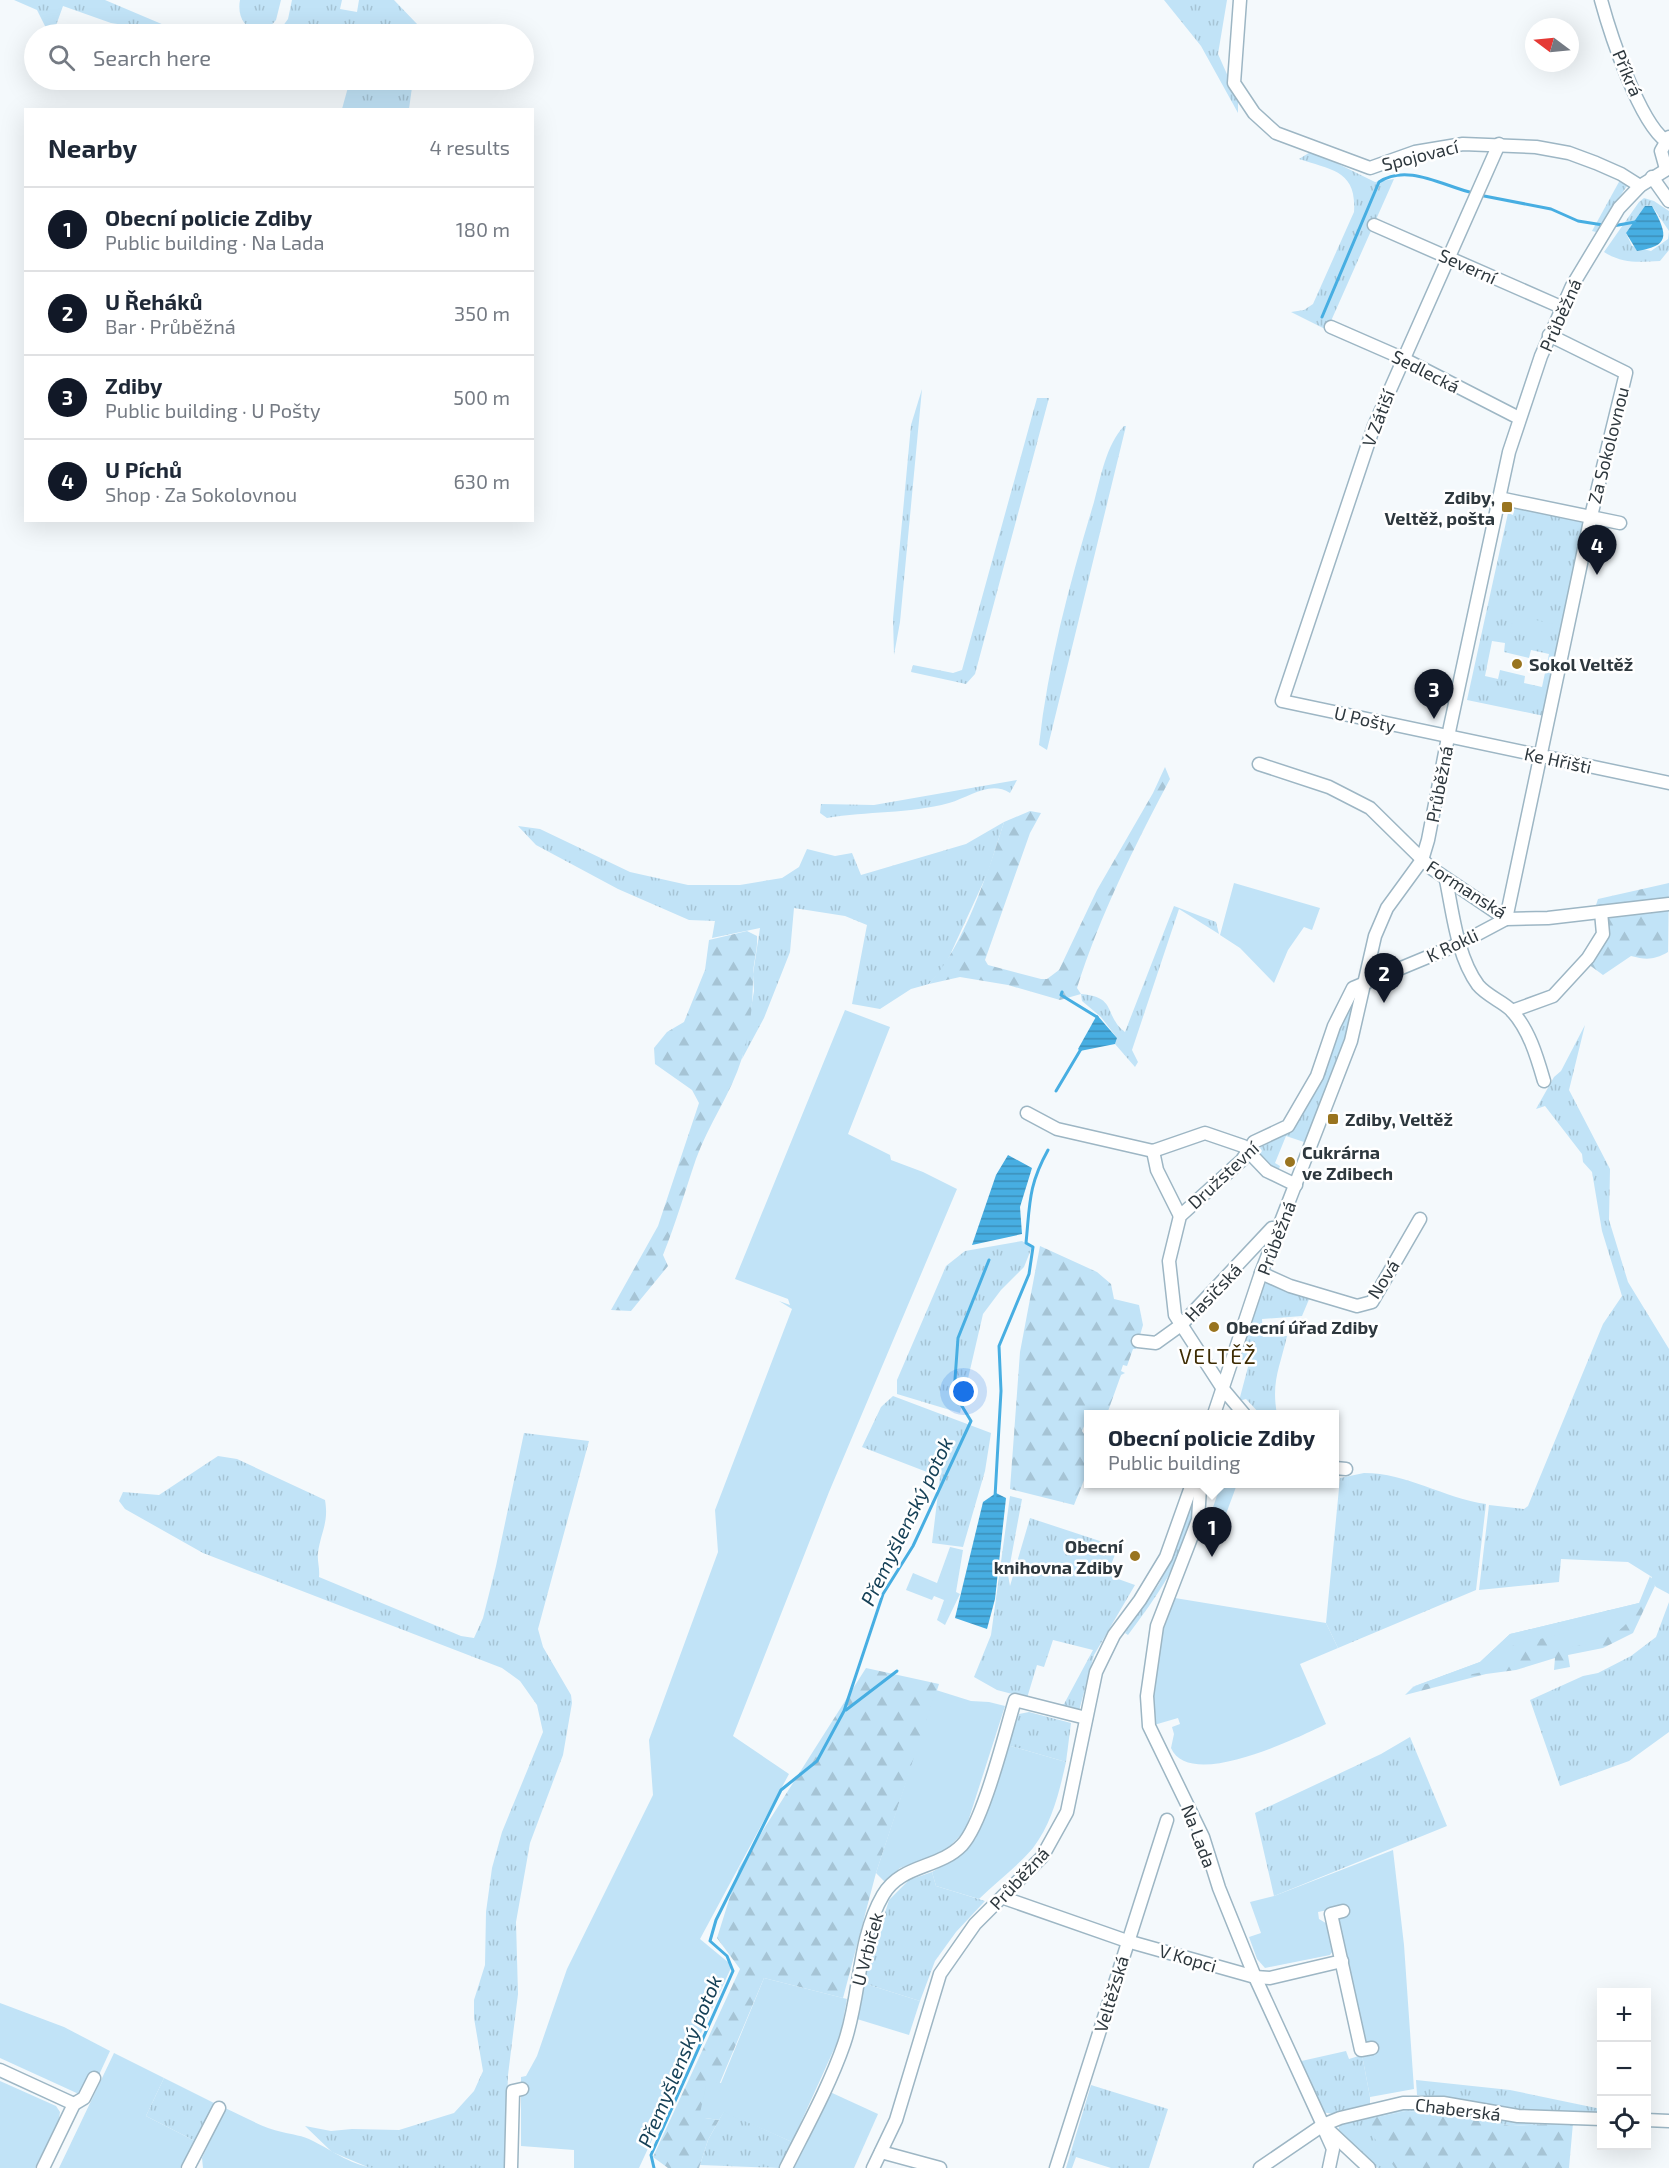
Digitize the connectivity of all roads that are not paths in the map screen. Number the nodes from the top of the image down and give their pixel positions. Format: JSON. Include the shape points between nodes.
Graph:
{"nodes":[{"id":1,"x":1240,"y":0,"type":"edge"},
{"id":2,"x":1601,"y":0,"type":"edge"},
{"id":3,"x":1667,"y":139,"type":"edge"},
{"id":4,"x":1499,"y":144,"type":"junction"},
{"id":5,"x":1668,"y":168,"type":"edge"},
{"id":6,"x":1652,"y":177,"type":"junction"},
{"id":7,"x":1640,"y":186,"type":"junction"},
{"id":8,"x":1669,"y":201,"type":"edge"},
{"id":9,"x":1374,"y":225,"type":"dead end"},
{"id":10,"x":1449,"y":257,"type":"junction"},
{"id":11,"x":1561,"y":307,"type":"junction"},
{"id":12,"x":1331,"y":327,"type":"dead end"},
{"id":13,"x":1549,"y":335,"type":"junction"},
{"id":14,"x":1402,"y":358,"type":"junction"},
{"id":15,"x":1519,"y":418,"type":"junction"},
{"id":16,"x":1499,"y":498,"type":"junction"},
{"id":17,"x":1591,"y":516,"type":"junction"},
{"id":18,"x":1620,"y":523,"type":"dead end"},
{"id":19,"x":1282,"y":701,"type":"joint"},
{"id":20,"x":1447,"y":738,"type":"junction"},
{"id":21,"x":1541,"y":756,"type":"junction"},
{"id":22,"x":1259,"y":764,"type":"dead end"},
{"id":23,"x":1669,"y":783,"type":"edge"},
{"id":24,"x":1422,"y":860,"type":"junction"},
{"id":25,"x":1446,"y":880,"type":"junction"},
{"id":26,"x":1669,"y":904,"type":"edge"},
{"id":27,"x":1601,"y":912,"type":"junction"},
{"id":28,"x":1506,"y":919,"type":"junction"},
{"id":29,"x":1459,"y":944,"type":"junction"},
{"id":30,"x":1364,"y":982,"type":"junction"},
{"id":31,"x":1512,"y":1011,"type":"junction"},
{"id":32,"x":1544,"y":1081,"type":"dead end"},
{"id":33,"x":1027,"y":1113,"type":"dead end"},
{"id":34,"x":1153,"y":1151,"type":"junction"},
{"id":35,"x":1248,"y":1152,"type":"junction"},
{"id":36,"x":1296,"y":1185,"type":"junction"},
{"id":37,"x":1180,"y":1216,"type":"junction"},
{"id":38,"x":1420,"y":1220,"type":"dead end"},
{"id":39,"x":1279,"y":1228,"type":"junction"},
{"id":40,"x":1261,"y":1273,"type":"junction"},
{"id":41,"x":1181,"y":1325,"type":"junction"},
{"id":42,"x":1138,"y":1341,"type":"dead end"},
{"id":43,"x":1223,"y":1389,"type":"junction"},
{"id":44,"x":1215,"y":1410,"type":"edge"},
{"id":45,"x":1241,"y":1410,"type":"edge"},
{"id":46,"x":1190,"y":1488,"type":"edge"},
{"id":47,"x":1200,"y":1488,"type":"edge"},
{"id":48,"x":1086,"y":1718,"type":"junction"},
{"id":49,"x":1167,"y":1820,"type":"dead end"},
{"id":50,"x":1004,"y":1898,"type":"junction"},
{"id":51,"x":1332,"y":1914,"type":"dead end"},
{"id":52,"x":1127,"y":1941,"type":"junction"},
{"id":53,"x":1342,"y":1961,"type":"junction"},
{"id":54,"x":1255,"y":1977,"type":"junction"},
{"id":55,"x":1372,"y":2048,"type":"dead end"},
{"id":56,"x":0,"y":2070,"type":"edge"},
{"id":57,"x":94,"y":2078,"type":"dead end"},
{"id":58,"x":522,"y":2089,"type":"dead end"},
{"id":59,"x":74,"y":2104,"type":"junction"},
{"id":60,"x":219,"y":2108,"type":"dead end"},
{"id":61,"x":1597,"y":2119,"type":"edge"},
{"id":62,"x":1651,"y":2120,"type":"edge"},
{"id":63,"x":1669,"y":2121,"type":"edge"},
{"id":64,"x":1323,"y":2125,"type":"junction"},
{"id":65,"x":881,"y":2152,"type":"junction"},
{"id":66,"x":43,"y":2168,"type":"edge"},
{"id":67,"x":188,"y":2168,"type":"edge"},
{"id":68,"x":510,"y":2168,"type":"edge"},
{"id":69,"x":786,"y":2168,"type":"edge"},
{"id":70,"x":873,"y":2168,"type":"edge"},
{"id":71,"x":940,"y":2168,"type":"edge"},
{"id":72,"x":1056,"y":2168,"type":"edge"},
{"id":73,"x":1260,"y":2168,"type":"edge"},
{"id":74,"x":1329,"y":2168,"type":"edge"},
{"id":75,"x":1369,"y":2168,"type":"edge"}],
"edges":[{"from":1,"to":4,"type":"street","name":"Spojovací","via":[[1234,83],[1254,113],[1276,133],[1370,168],[1415,152],[1463,144]]},
{"from":2,"to":3,"type":"street","name":"Příkrá","via":[[1634,90],[1659,135]]},
{"from":3,"to":5,"type":"street","via":[[1661,151]]},
{"from":4,"to":7,"type":"street","name":"Spojovací","via":[[1569,153]]},
{"from":4,"to":10,"type":"street","name":"V Zátiší"},
{"from":5,"to":6,"type":"street","name":"Průběžná"},
{"from":6,"to":7,"type":"street","name":"Průběžná"},
{"from":6,"to":8,"type":"street"},
{"from":7,"to":11,"type":"street","name":"Průběžná","via":[[1608,225]]},
{"from":9,"to":10,"type":"street","name":"Severní"},
{"from":10,"to":11,"type":"street","name":"Severní"},
{"from":10,"to":14,"type":"street","name":"V Zátiší"},
{"from":11,"to":13,"type":"street","name":"Průběžná"},
{"from":12,"to":14,"type":"street","name":"Sedlecká"},
{"from":13,"to":15,"type":"street","name":"Průběžná"},
{"from":13,"to":17,"type":"street","name":"Za Sokolovnou","via":[[1626,373]]},
{"from":14,"to":15,"type":"street","name":"Sedlecká"},
{"from":14,"to":19,"type":"street","name":"V Zátiší","via":[[1374,426]]},
{"from":15,"to":16,"type":"street","name":"Průběžná"},
{"from":16,"to":17,"type":"street"},
{"from":16,"to":20,"type":"street","name":"Průběžná"},
{"from":17,"to":18,"type":"street"},
{"from":17,"to":21,"type":"street","name":"Za Sokolovnou"},
{"from":19,"to":20,"type":"street","name":"U Pošty"},
{"from":20,"to":21,"type":"street","name":"Ke Hřišti"},
{"from":20,"to":24,"type":"street","name":"Průběžná"},
{"from":21,"to":23,"type":"street","name":"Ke Hřišti"},
{"from":21,"to":28,"type":"street","name":"Za Sokolovnou"},
{"from":22,"to":24,"type":"street","name":"Formanská","via":[[1329,787],[1370,808]]},
{"from":24,"to":25,"type":"street","name":"Formanská"},
{"from":24,"to":30,"type":"street","name":"Průběžná","via":[[1388,908],[1375,936]]},
{"from":25,"to":28,"type":"street","name":"Formanská"},
{"from":25,"to":29,"type":"street"},
{"from":26,"to":27,"type":"street","name":"Formanská"},
{"from":27,"to":28,"type":"street","name":"Formanská"},
{"from":27,"to":31,"type":"street","via":[[1603,934],[1588,958],[1553,996]]},
{"from":28,"to":29,"type":"street","name":"K Rokli"},
{"from":29,"to":30,"type":"street","name":"K Rokli"},
{"from":29,"to":31,"type":"street","via":[[1480,987]]},
{"from":30,"to":35,"type":"street","name":"Družstevní","via":[[1353,988],[1334,1026],[1317,1076],[1288,1126],[1254,1142]]},
{"from":30,"to":36,"type":"street","name":"Průběžná","via":[[1351,1041]]},
{"from":31,"to":32,"type":"street","via":[[1533,1045]]},
{"from":33,"to":34,"type":"street","via":[[1057,1130]]},
{"from":34,"to":35,"type":"street","via":[[1205,1133],[1232,1141]]},
{"from":34,"to":37,"type":"street","via":[[1156,1170]]},
{"from":35,"to":36,"type":"street","via":[[1267,1172]]},
{"from":35,"to":37,"type":"street","name":"Družstevní"},
{"from":36,"to":39,"type":"street","name":"Průběžná"},
{"from":37,"to":41,"type":"street","name":"Družstevní","via":[[1168,1261],[1175,1315]]},
{"from":38,"to":40,"type":"street","name":"Nová","via":[[1371,1302],[1357,1306]]},
{"from":39,"to":40,"type":"street","name":"Průběžná"},
{"from":39,"to":41,"type":"street","name":"Hasičská","via":[[1272,1228]]},
{"from":40,"to":43,"type":"street","name":"Průběžná"},
{"from":41,"to":42,"type":"street","name":"Hasičská","via":[[1156,1343]]},
{"from":41,"to":43,"type":"street","name":"Družstevní"},
{"from":43,"to":44,"type":"street","name":"Průběžná"},
{"from":43,"to":45,"type":"street","name":"Družstevní"},
{"from":46,"to":48,"type":"street","name":"Průběžná","via":[[1157,1575],[1104,1652]]},
{"from":47,"to":54,"type":"street","name":"Na Lada","via":[[1198,1520],[1157,1626],[1147,1713],[1149,1726],[1203,1837]]},
{"from":48,"to":50,"type":"street","name":"Průběžná","via":[[1067,1812],[1054,1840]]},
{"from":48,"to":69,"type":"street","name":"U Vrbiček","via":[[1015,1701],[983,1803],[962,1845],[940,1859],[903,1873],[883,1895],[863,1952],[844,2043]]},
{"from":49,"to":52,"type":"street","name":"Veltěžská"},
{"from":50,"to":52,"type":"street","name":"V Kopci"},
{"from":50,"to":65,"type":"street","name":"Průběžná","via":[[962,1940],[940,1974],[896,2120]]},
{"from":51,"to":53,"type":"street"},
{"from":52,"to":54,"type":"street","name":"V Kopci"},
{"from":52,"to":72,"type":"street","name":"Veltěžská"},
{"from":53,"to":54,"type":"street","name":"V Kopci","via":[[1270,1978]]},
{"from":53,"to":55,"type":"street","via":[[1360,2050]]},
{"from":54,"to":64,"type":"street","name":"Na Lada"},
{"from":56,"to":59,"type":"street"},
{"from":57,"to":59,"type":"street","via":[[84,2098]]},
{"from":58,"to":68,"type":"street","via":[[513,2091]]},
{"from":59,"to":66,"type":"street"},
{"from":60,"to":67,"type":"street"},
{"from":61,"to":64,"type":"street","name":"Chaberská","via":[[1518,2116],[1422,2101],[1377,2108]]},
{"from":62,"to":63,"type":"street"},
{"from":64,"to":73,"type":"street","name":"Chaberská"},
{"from":64,"to":74,"type":"street","via":[[1333,2149]]},
{"from":64,"to":75,"type":"street","name":"Na Lada"},
{"from":65,"to":70,"type":"street","name":"Průběžná"},
{"from":65,"to":71,"type":"street"}]}
